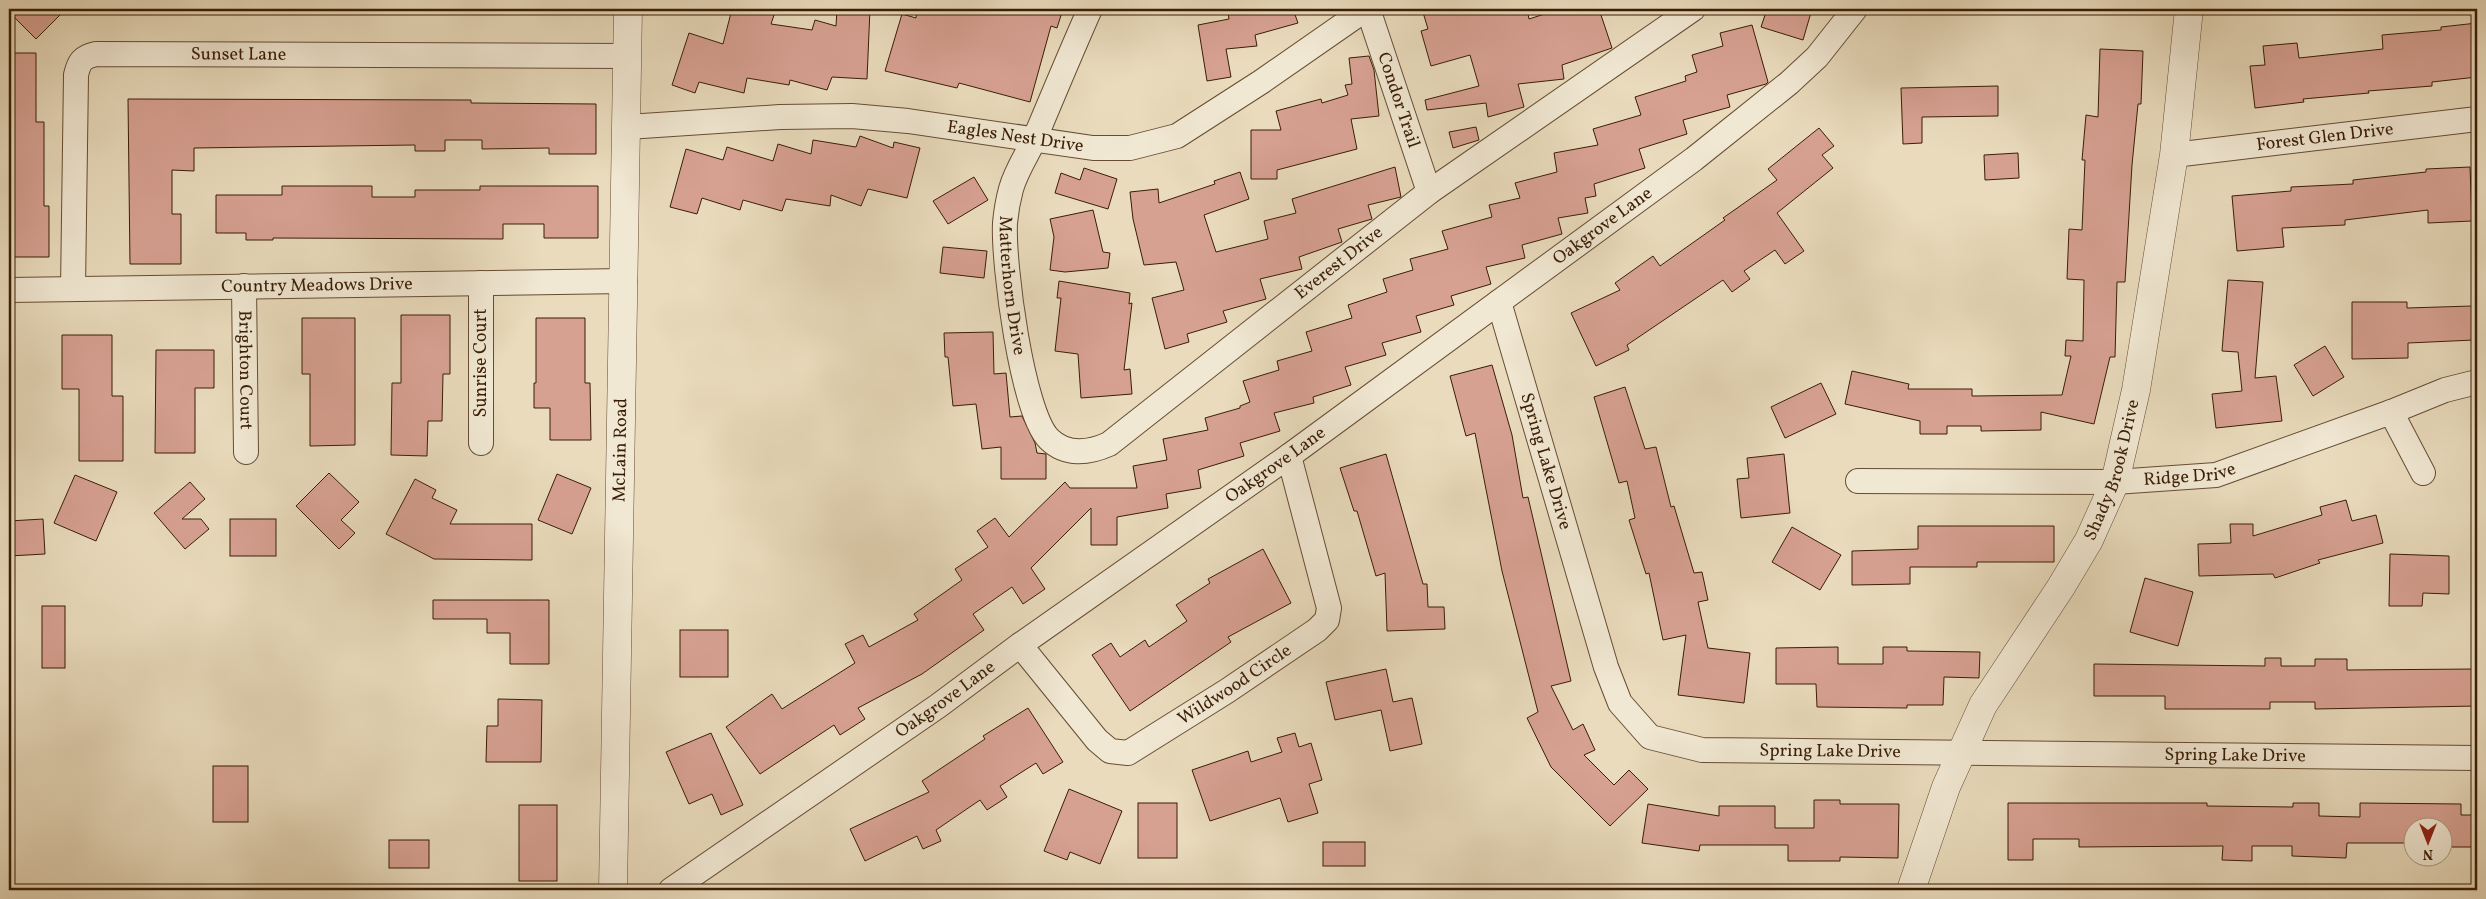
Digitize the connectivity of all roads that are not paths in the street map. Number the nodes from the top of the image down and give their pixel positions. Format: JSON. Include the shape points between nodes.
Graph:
{"nodes":[{"id":1,"x":628,"y":9,"type":"edge"},
{"id":2,"x":1090,"y":9,"type":"edge"},
{"id":3,"x":1367,"y":9,"type":"edge"},
{"id":4,"x":1693,"y":9,"type":"edge"},
{"id":5,"x":1854,"y":9,"type":"edge"},
{"id":6,"x":2189,"y":9,"type":"edge"},
{"id":7,"x":628,"y":56,"type":"junction"},
{"id":8,"x":2477,"y":118,"type":"edge"},
{"id":9,"x":627,"y":127,"type":"junction"},
{"id":10,"x":1034,"y":141,"type":"junction"},
{"id":11,"x":2174,"y":155,"type":"junction"},
{"id":12,"x":1429,"y":192,"type":"junction"},
{"id":13,"x":625,"y":281,"type":"junction"},
{"id":14,"x":481,"y":283,"type":"junction"},
{"id":15,"x":244,"y":286,"type":"junction"},
{"id":16,"x":73,"y":289,"type":"junction"},
{"id":17,"x":9,"y":290,"type":"edge"},
{"id":18,"x":1499,"y":302,"type":"junction"},
{"id":19,"x":1021,"y":368,"type":"joint"},
{"id":20,"x":2477,"y":382,"type":"edge"},
{"id":21,"x":2391,"y":412,"type":"junction"},
{"id":22,"x":481,"y":443,"type":"dead end"},
{"id":23,"x":246,"y":452,"type":"dead end"},
{"id":24,"x":1289,"y":456,"type":"junction"},
{"id":25,"x":2423,"y":473,"type":"dead end"},
{"id":26,"x":1858,"y":481,"type":"dead end"},
{"id":27,"x":2115,"y":482,"type":"junction"},
{"id":28,"x":1020,"y":645,"type":"junction"},
{"id":29,"x":1961,"y":752,"type":"junction"},
{"id":30,"x":2477,"y":758,"type":"edge"},
{"id":31,"x":614,"y":890,"type":"edge"},
{"id":32,"x":671,"y":890,"type":"edge"},
{"id":33,"x":1911,"y":890,"type":"edge"}],
"edges":[{"from":1,"to":7,"type":"street","name":"McLain Road"},
{"from":2,"to":10,"type":"street","name":"Matterhorn Drive"},
{"from":3,"to":10,"type":"street","name":"Eagles Nest Drive","via":[[1177,136],[1130,148],[1093,148]]},
{"from":3,"to":12,"type":"street","name":"Condor Trail"},
{"from":4,"to":12,"type":"street","name":"Everest Drive"},
{"from":5,"to":18,"type":"street","name":"Oakgrove Lane","via":[[1817,57],[1789,83],[1694,160]]},
{"from":6,"to":11,"type":"street","name":"Shady Brook Drive"},
{"from":7,"to":9,"type":"street","name":"McLain Road"},
{"from":7,"to":16,"type":"street","name":"Sunset Lane","via":[[96,54],[84,57],[76,76]]},
{"from":8,"to":11,"type":"street","name":"Forest Glen Drive"},
{"from":9,"to":10,"type":"street","name":"Eagles Nest Drive","via":[[780,117],[852,116],[908,120]]},
{"from":9,"to":13,"type":"street","name":"McLain Road"},
{"from":10,"to":19,"type":"street","name":"Matterhorn Drive","via":[[1011,190],[1005,223],[1009,284]]},
{"from":11,"to":27,"type":"street","name":"Shady Brook Drive","via":[[2136,390]]},
{"from":12,"to":19,"type":"street","name":"Everest Drive","via":[[1109,444],[1091,452],[1060,448],[1040,429]]},
{"from":13,"to":14,"type":"street","name":"Country Meadows Drive"},
{"from":13,"to":31,"type":"street","name":"McLain Road"},
{"from":14,"to":15,"type":"street","name":"Country Meadows Drive"},
{"from":14,"to":22,"type":"street","name":"Sunrise Court"},
{"from":15,"to":16,"type":"street","name":"Country Meadows Drive"},
{"from":15,"to":23,"type":"street","name":"Brighton Court"},
{"from":16,"to":17,"type":"street","name":"Country Meadows Drive"},
{"from":18,"to":24,"type":"street","name":"Oakgrove Lane"},
{"from":18,"to":29,"type":"street","name":"Spring Lake Drive","via":[[1606,667],[1620,703],[1650,737],[1702,750]]},
{"from":20,"to":21,"type":"street","name":"Ridge Drive","via":[[2446,390]]},
{"from":21,"to":25,"type":"street"},
{"from":21,"to":27,"type":"street","name":"Ridge Drive","via":[[2216,475]]},
{"from":24,"to":28,"type":"street","name":"Oakgrove Lane"},
{"from":24,"to":28,"type":"street","name":"Wildwood Circle","via":[[1329,608],[1327,620],[1317,630],[1128,753],[1110,752],[1097,740]]},
{"from":26,"to":27,"type":"street","name":"Ridge Drive"},
{"from":27,"to":29,"type":"street","name":"Shady Brook Drive","via":[[2089,540],[1983,705]]},
{"from":28,"to":32,"type":"street","name":"Oakgrove Lane","via":[[938,706]]},
{"from":29,"to":30,"type":"street","name":"Spring Lake Drive"},
{"from":29,"to":33,"type":"street","name":"Shady Brook Drive"}]}
